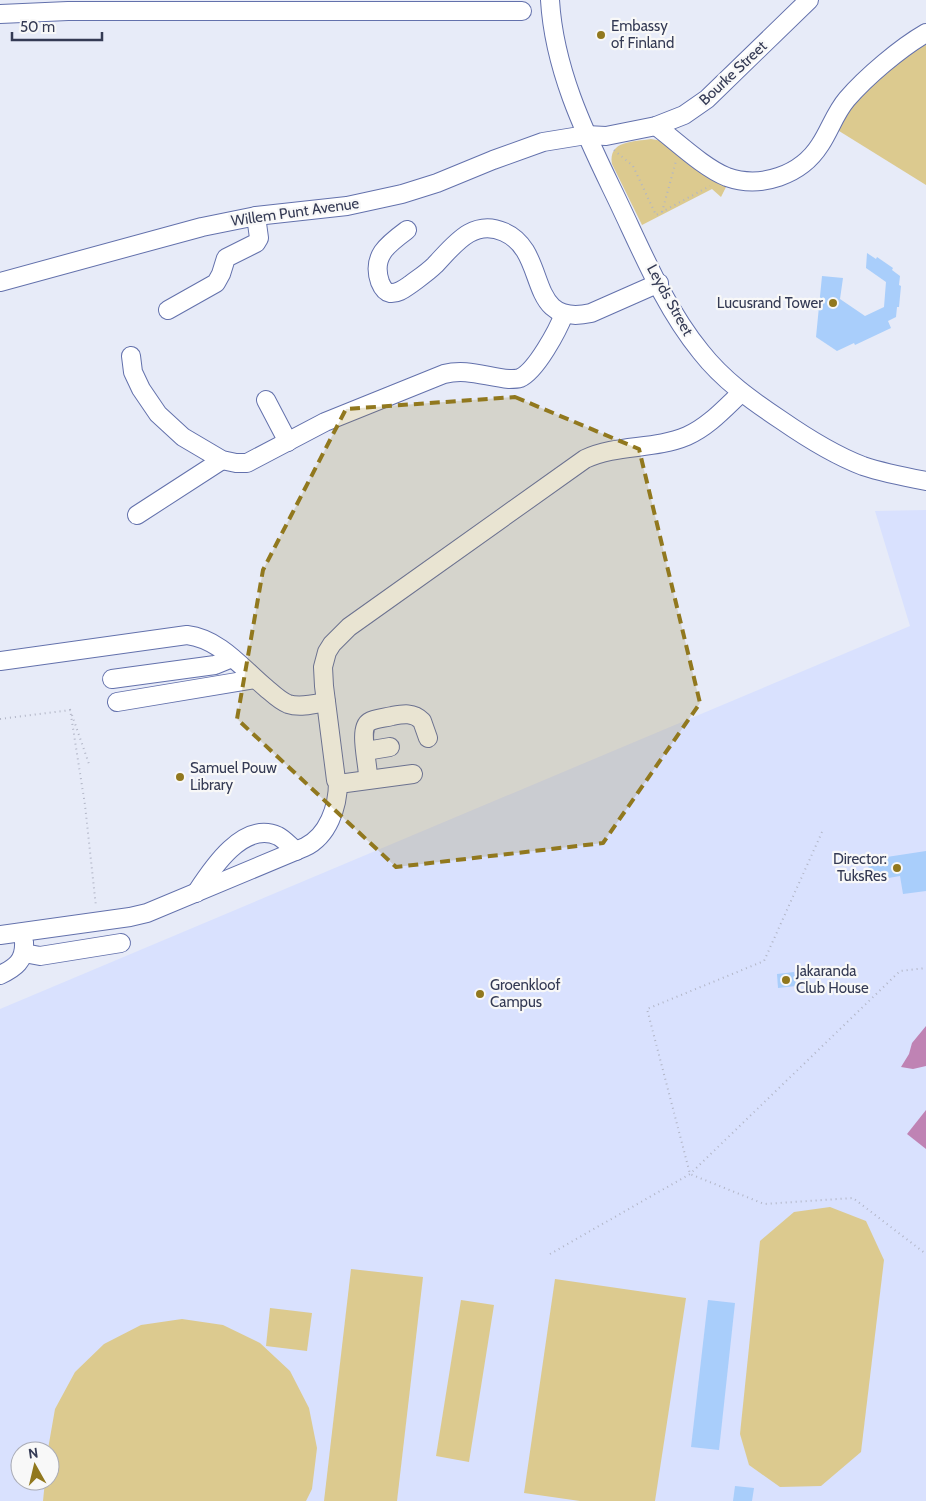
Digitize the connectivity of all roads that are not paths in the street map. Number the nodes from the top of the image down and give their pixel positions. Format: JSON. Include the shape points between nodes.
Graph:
{"nodes":[{"id":1,"x":550,"y":0,"type":"edge"},
{"id":2,"x":809,"y":0,"type":"edge"},
{"id":3,"x":248,"y":5,"type":"edge"},
{"id":4,"x":522,"y":11,"type":"dead end"},
{"id":5,"x":0,"y":14,"type":"edge"},
{"id":6,"x":924,"y":33,"type":"edge"},
{"id":7,"x":656,"y":126,"type":"junction"},
{"id":8,"x":592,"y":136,"type":"junction"},
{"id":9,"x":256,"y":216,"type":"junction"},
{"id":10,"x":407,"y":230,"type":"dead end"},
{"id":11,"x":0,"y":282,"type":"edge"},
{"id":12,"x":659,"y":283,"type":"junction"},
{"id":13,"x":168,"y":310,"type":"dead end"},
{"id":14,"x":564,"y":314,"type":"junction"},
{"id":15,"x":131,"y":356,"type":"dead end"},
{"id":16,"x":742,"y":393,"type":"junction"},
{"id":17,"x":266,"y":400,"type":"dead end"},
{"id":18,"x":288,"y":442,"type":"junction"},
{"id":19,"x":222,"y":460,"type":"junction"},
{"id":20,"x":926,"y":481,"type":"edge"},
{"id":21,"x":137,"y":515,"type":"dead end"},
{"id":22,"x":232,"y":658,"type":"junction"},
{"id":23,"x":0,"y":662,"type":"edge"},
{"id":24,"x":112,"y":679,"type":"dead end"},
{"id":25,"x":255,"y":679,"type":"junction"},
{"id":26,"x":117,"y":702,"type":"dead end"},
{"id":27,"x":326,"y":702,"type":"junction"},
{"id":28,"x":428,"y":738,"type":"dead end"},
{"id":29,"x":390,"y":747,"type":"dead end"},
{"id":30,"x":366,"y":751,"type":"junction"},
{"id":31,"x":413,"y":774,"type":"dead end"},
{"id":32,"x":368,"y":779,"type":"junction"},
{"id":33,"x":338,"y":782,"type":"junction"},
{"id":34,"x":296,"y":851,"type":"junction"},
{"id":35,"x":196,"y":893,"type":"junction"},
{"id":36,"x":22,"y":932,"type":"junction"},
{"id":37,"x":0,"y":935,"type":"edge"},
{"id":38,"x":121,"y":943,"type":"dead end"},
{"id":39,"x":24,"y":953,"type":"junction"},
{"id":40,"x":0,"y":975,"type":"edge"}],
"edges":[{"from":1,"to":8,"type":"street","name":"Leyds Street","via":[[562,69]]},
{"from":2,"to":7,"type":"street","name":"Bourke Street","via":[[703,102],[684,115]]},
{"from":3,"to":4,"type":"street"},
{"from":3,"to":5,"type":"street"},
{"from":6,"to":7,"type":"street","via":[[851,94],[817,150],[802,165],[771,180],[727,177]]},
{"from":7,"to":8,"type":"street","name":"Bourke Street"},
{"from":8,"to":9,"type":"street","name":"Willem Punt Avenue","via":[[530,146],[402,194],[347,206]]},
{"from":8,"to":12,"type":"street","name":"Leyds Street"},
{"from":9,"to":11,"type":"street","name":"Willem Punt Avenue","via":[[168,236]]},
{"from":9,"to":13,"type":"street","via":[[259,238],[256,243],[226,258],[216,283]]},
{"from":10,"to":14,"type":"street","via":[[389,242],[381,254],[379,277],[387,292],[398,292],[420,278],[466,233],[489,228],[507,234],[523,246],[547,300]]},
{"from":12,"to":14,"type":"street","via":[[591,313]]},
{"from":12,"to":16,"type":"street","name":"Leyds Street","via":[[700,351],[720,375]]},
{"from":14,"to":18,"type":"street","via":[[548,346],[522,377],[506,379],[460,371],[444,374],[325,422]]},
{"from":15,"to":19,"type":"street","via":[[141,390],[158,414],[183,437]]},
{"from":16,"to":20,"type":"street","name":"Leyds Street","via":[[810,440],[841,456],[876,470]]},
{"from":16,"to":27,"type":"street","via":[[709,422],[686,436],[613,449],[585,459],[349,627],[335,639],[325,658]]},
{"from":17,"to":18,"type":"street"},
{"from":18,"to":19,"type":"street","via":[[248,464]]},
{"from":19,"to":21,"type":"street"},
{"from":22,"to":23,"type":"street","via":[[203,638],[183,635]]},
{"from":22,"to":24,"type":"street","via":[[215,665]]},
{"from":22,"to":25,"type":"street"},
{"from":25,"to":26,"type":"street"},
{"from":25,"to":27,"type":"street","via":[[288,704]]},
{"from":27,"to":33,"type":"street"},
{"from":28,"to":30,"type":"street","via":[[424,724],[416,716],[405,714],[377,719],[365,724]]},
{"from":29,"to":30,"type":"street"},
{"from":30,"to":32,"type":"street"},
{"from":31,"to":32,"type":"street"},
{"from":32,"to":33,"type":"street"},
{"from":33,"to":34,"type":"street","via":[[337,802],[324,832],[314,842]]},
{"from":34,"to":35,"type":"street"},
{"from":34,"to":35,"type":"street","via":[[275,835],[247,837],[218,861]]},
{"from":35,"to":36,"type":"street","via":[[130,917]]},
{"from":36,"to":37,"type":"street"},
{"from":36,"to":39,"type":"street"},
{"from":38,"to":39,"type":"street","via":[[40,956]]},
{"from":39,"to":40,"type":"street","via":[[17,966]]}]}
